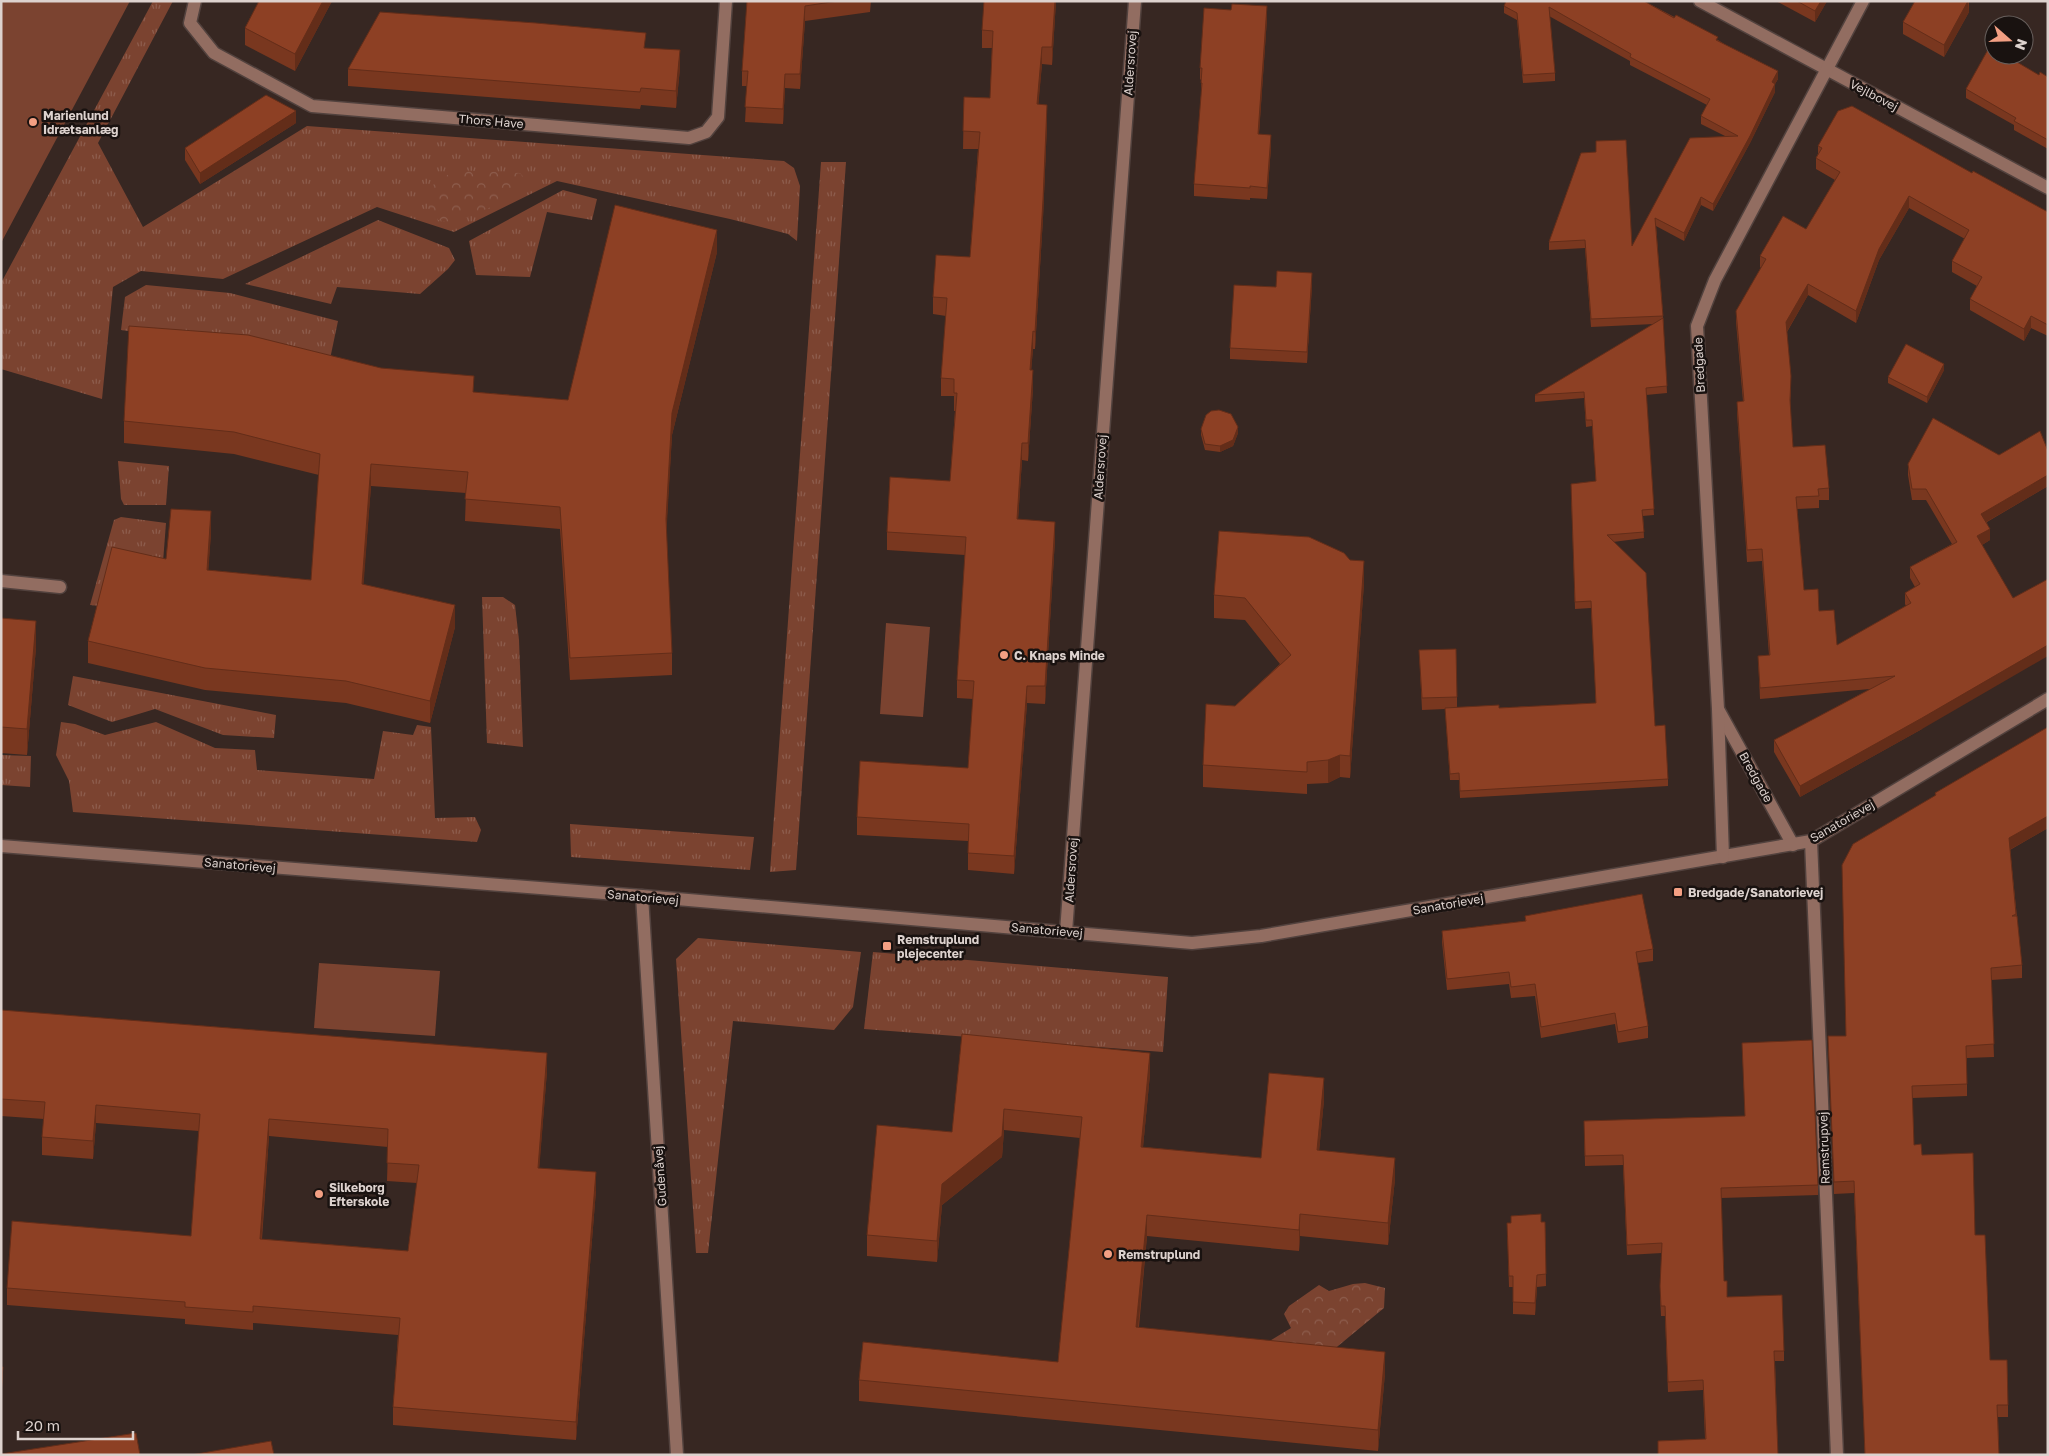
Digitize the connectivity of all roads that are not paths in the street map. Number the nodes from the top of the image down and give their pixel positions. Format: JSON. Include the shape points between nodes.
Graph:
{"nodes":[{"id":1,"x":195,"y":1,"type":"edge"},
{"id":2,"x":726,"y":1,"type":"edge"},
{"id":3,"x":1135,"y":1,"type":"edge"},
{"id":4,"x":1700,"y":1,"type":"edge"},
{"id":5,"x":1863,"y":1,"type":"edge"},
{"id":6,"x":1827,"y":70,"type":"junction"},
{"id":7,"x":2048,"y":188,"type":"edge"},
{"id":8,"x":1,"y":581,"type":"edge"},
{"id":9,"x":60,"y":587,"type":"dead end"},
{"id":10,"x":2048,"y":699,"type":"edge"},
{"id":11,"x":1718,"y":709,"type":"junction"},
{"id":12,"x":1811,"y":841,"type":"junction"},
{"id":13,"x":1793,"y":844,"type":"junction"},
{"id":14,"x":1,"y":846,"type":"edge"},
{"id":15,"x":1723,"y":858,"type":"junction"},
{"id":16,"x":642,"y":896,"type":"junction"},
{"id":17,"x":1066,"y":932,"type":"junction"},
{"id":18,"x":677,"y":1455,"type":"edge"},
{"id":19,"x":1837,"y":1455,"type":"edge"}],
"edges":[{"from":1,"to":2,"type":"street","name":"Thors Have","via":[[190,23],[214,54],[312,106],[689,138],[706,132],[718,117]]},
{"from":3,"to":17,"type":"street","name":"Aldersrovej"},
{"from":4,"to":6,"type":"street","name":"Vejlbovej"},
{"from":5,"to":6,"type":"street","name":"Bredgade"},
{"from":6,"to":7,"type":"street","name":"Vejlbovej"},
{"from":6,"to":11,"type":"street","name":"Bredgade","via":[[1715,280],[1697,326]]},
{"from":8,"to":9,"type":"street"},
{"from":10,"to":12,"type":"street","name":"Sanatorievej"},
{"from":11,"to":13,"type":"street","name":"Bredgade"},
{"from":11,"to":15,"type":"street","name":"Bredgade"},
{"from":12,"to":13,"type":"street","name":"Sanatorievej"},
{"from":12,"to":19,"type":"street","name":"Remstrupvej"},
{"from":13,"to":15,"type":"street","name":"Sanatorievej"},
{"from":14,"to":16,"type":"street","name":"Sanatorievej"},
{"from":15,"to":17,"type":"street","name":"Sanatorievej","via":[[1251,937],[1192,943]]},
{"from":16,"to":17,"type":"street","name":"Sanatorievej"},
{"from":16,"to":18,"type":"street","name":"Gudenåvej"}]}
